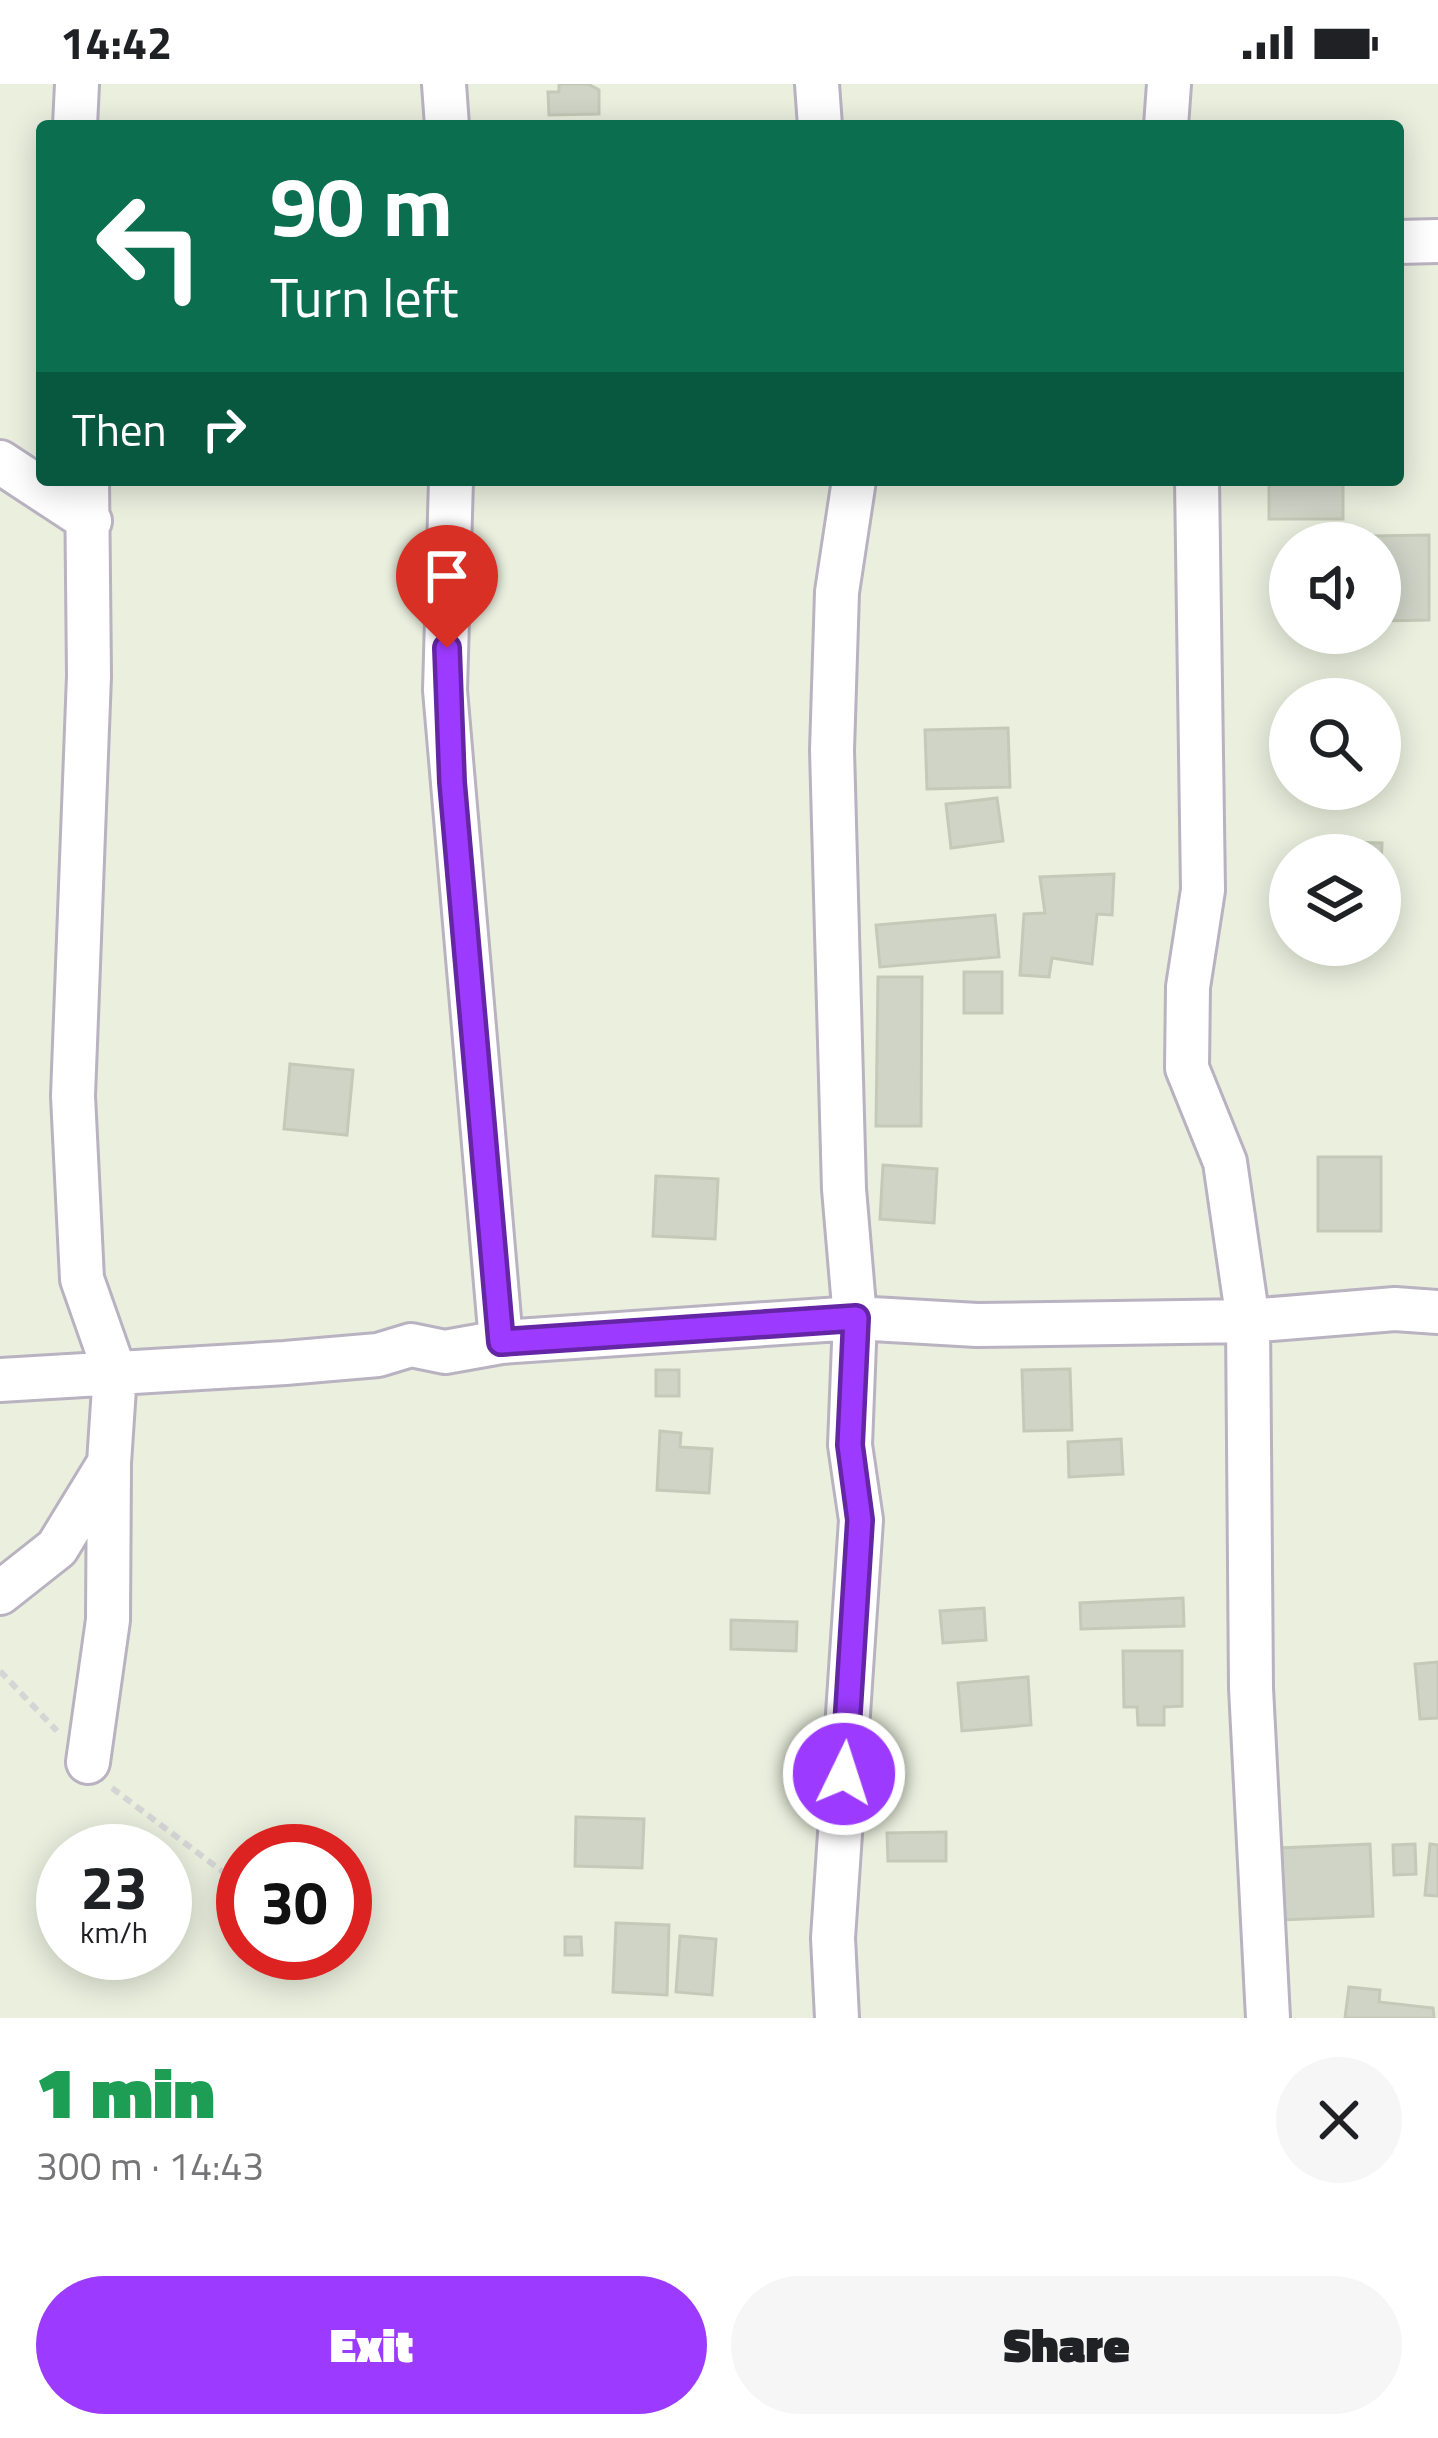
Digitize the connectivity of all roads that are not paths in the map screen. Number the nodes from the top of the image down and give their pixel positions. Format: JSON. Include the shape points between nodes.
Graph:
{"nodes":[{"id":1,"x":77,"y":84,"type":"edge"},
{"id":2,"x":444,"y":84,"type":"edge"},
{"id":3,"x":818,"y":84,"type":"edge"},
{"id":4,"x":1168,"y":84,"type":"edge"},
{"id":5,"x":75,"y":120,"type":"edge"},
{"id":6,"x":447,"y":120,"type":"edge"},
{"id":7,"x":820,"y":120,"type":"edge"},
{"id":8,"x":1166,"y":120,"type":"edge"},
{"id":9,"x":1438,"y":241,"type":"edge"},
{"id":10,"x":1404,"y":242,"type":"edge"},
{"id":11,"x":0,"y":462,"type":"edge"},
{"id":12,"x":36,"y":478,"type":"edge"},
{"id":13,"x":55,"y":486,"type":"edge"},
{"id":14,"x":452,"y":486,"type":"edge"},
{"id":15,"x":853,"y":486,"type":"edge"},
{"id":16,"x":1197,"y":486,"type":"edge"},
{"id":17,"x":89,"y":501,"type":"edge"},
{"id":18,"x":1438,"y":1312,"type":"edge"},
{"id":19,"x":856,"y":1318,"type":"junction"},
{"id":20,"x":1248,"y":1321,"type":"junction"},
{"id":21,"x":501,"y":1342,"type":"junction"},
{"id":22,"x":115,"y":1373,"type":"junction"},
{"id":23,"x":0,"y":1380,"type":"edge"},
{"id":24,"x":109,"y":1463,"type":"junction"},
{"id":25,"x":0,"y":1593,"type":"edge"},
{"id":26,"x":88,"y":1762,"type":"dead end"},
{"id":27,"x":837,"y":2018,"type":"edge"},
{"id":28,"x":1268,"y":2018,"type":"edge"}],
"edges":[{"from":1,"to":5,"type":"street"},
{"from":2,"to":6,"type":"street"},
{"from":3,"to":7,"type":"street"},
{"from":4,"to":8,"type":"street"},
{"from":9,"to":10,"type":"street"},
{"from":11,"to":12,"type":"street"},
{"from":13,"to":17,"type":"street"},
{"from":14,"to":21,"type":"street","via":[[446,690]]},
{"from":15,"to":19,"type":"street","via":[[837,592],[832,750],[844,1189]]},
{"from":16,"to":20,"type":"street","via":[[1204,890],[1188,987],[1186,1068],[1225,1162]]},
{"from":17,"to":22,"type":"street","via":[[73,1096],[82,1279]]},
{"from":18,"to":20,"type":"street"},
{"from":19,"to":20,"type":"street","via":[[977,1325]]},
{"from":19,"to":21,"type":"street"},
{"from":19,"to":27,"type":"street","via":[[850,1445],[860,1520],[833,1938]]},
{"from":20,"to":28,"type":"street","via":[[1251,1688]]},
{"from":21,"to":22,"type":"street"},
{"from":22,"to":23,"type":"street"},
{"from":22,"to":24,"type":"street"},
{"from":24,"to":25,"type":"street","via":[[57,1548]]},
{"from":24,"to":26,"type":"street","via":[[107,1620]]}]}
